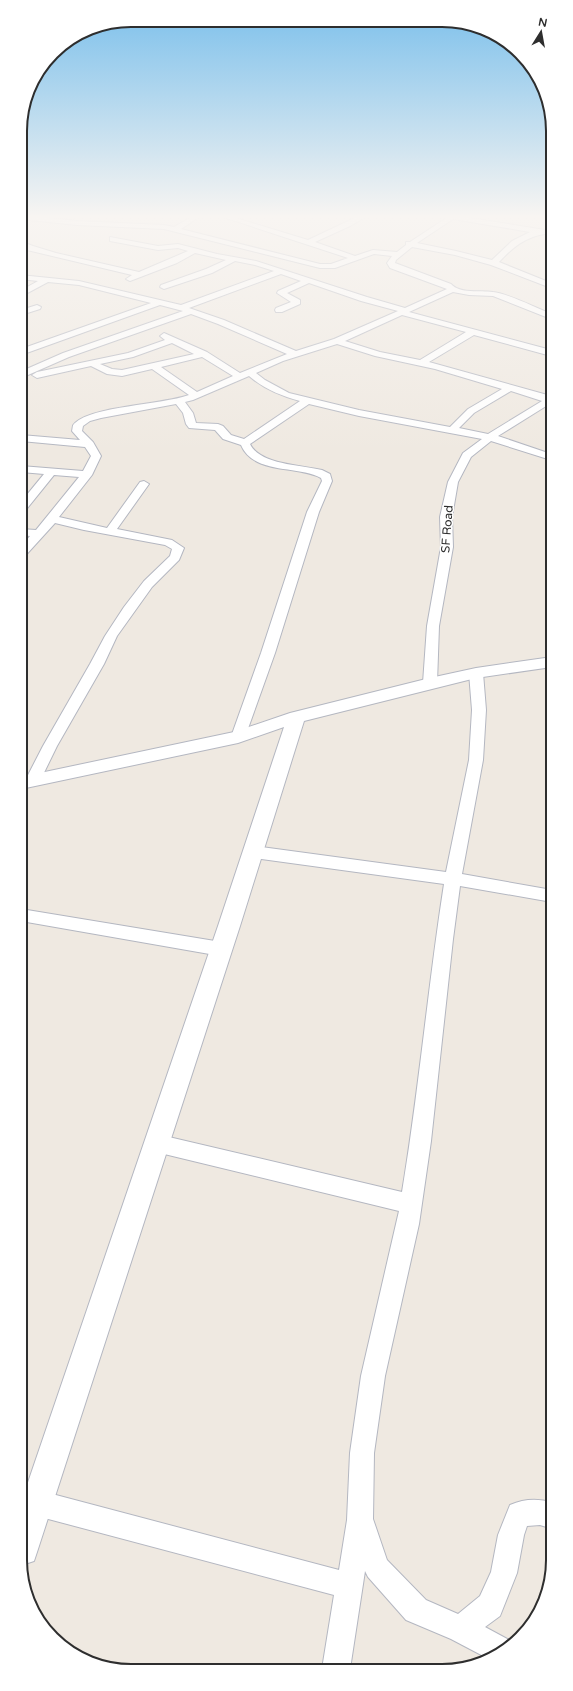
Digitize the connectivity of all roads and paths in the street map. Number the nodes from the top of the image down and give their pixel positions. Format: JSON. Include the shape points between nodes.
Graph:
{"nodes":[{"id":1,"x":123,"y":294,"type":"edge"},
{"id":2,"x":219,"y":294,"type":"edge"},
{"id":3,"x":282,"y":294,"type":"edge"},
{"id":4,"x":351,"y":294,"type":"edge"},
{"id":5,"x":444,"y":294,"type":"edge"},
{"id":6,"x":492,"y":294,"type":"edge"},
{"id":7,"x":160,"y":302,"type":"junction"},
{"id":8,"x":36,"y":306,"type":"dead end"},
{"id":9,"x":181,"y":308,"type":"junction"},
{"id":10,"x":27,"y":310,"type":"edge"},
{"id":11,"x":279,"y":310,"type":"dead end"},
{"id":12,"x":192,"y":311,"type":"junction"},
{"id":13,"x":403,"y":311,"type":"junction"},
{"id":14,"x":546,"y":315,"type":"edge"},
{"id":15,"x":144,"y":328,"type":"junction"},
{"id":16,"x":474,"y":331,"type":"junction"},
{"id":17,"x":173,"y":340,"type":"junction"},
{"id":18,"x":337,"y":341,"type":"junction"},
{"id":19,"x":27,"y":350,"type":"edge"},
{"id":20,"x":546,"y":352,"type":"edge"},
{"id":21,"x":204,"y":354,"type":"junction"},
{"id":22,"x":295,"y":354,"type":"junction"},
{"id":23,"x":91,"y":364,"type":"junction"},
{"id":24,"x":420,"y":364,"type":"junction"},
{"id":25,"x":154,"y":366,"type":"junction"},
{"id":26,"x":251,"y":373,"type":"junction"},
{"id":27,"x":27,"y":374,"type":"edge"},
{"id":28,"x":27,"y":375,"type":"edge"},
{"id":29,"x":240,"y":377,"type":"junction"},
{"id":30,"x":510,"y":388,"type":"junction"},
{"id":31,"x":195,"y":395,"type":"junction"},
{"id":32,"x":546,"y":399,"type":"edge"},
{"id":33,"x":308,"y":400,"type":"junction"},
{"id":34,"x":179,"y":401,"type":"junction"},
{"id":35,"x":546,"y":402,"type":"edge"},
{"id":36,"x":452,"y":430,"type":"junction"},
{"id":37,"x":490,"y":437,"type":"junction"},
{"id":38,"x":27,"y":439,"type":"edge"},
{"id":39,"x":245,"y":443,"type":"junction"},
{"id":40,"x":89,"y":444,"type":"junction"},
{"id":41,"x":546,"y":455,"type":"edge"},
{"id":42,"x":27,"y":470,"type":"edge"},
{"id":43,"x":51,"y":472,"type":"junction"},
{"id":44,"x":87,"y":475,"type":"junction"},
{"id":45,"x":144,"y":484,"type":"dead end"},
{"id":46,"x":27,"y":492,"type":"edge"},
{"id":47,"x":34,"y":493,"type":"junction"},
{"id":48,"x":27,"y":502,"type":"edge"},
{"id":49,"x":52,"y":519,"type":"junction"},
{"id":50,"x":110,"y":531,"type":"junction"},
{"id":51,"x":27,"y":533,"type":"edge"},
{"id":52,"x":39,"y":534,"type":"junction"},
{"id":53,"x":27,"y":547,"type":"edge"},
{"id":54,"x":546,"y":663,"type":"edge"},
{"id":55,"x":476,"y":673,"type":"junction"},
{"id":56,"x":430,"y":683,"type":"junction"},
{"id":57,"x":296,"y":717,"type":"junction"},
{"id":58,"x":238,"y":737,"type":"junction"},
{"id":59,"x":27,"y":781,"type":"edge"},
{"id":60,"x":254,"y":852,"type":"junction"},
{"id":61,"x":453,"y":878,"type":"junction"},
{"id":62,"x":546,"y":895,"type":"edge"},
{"id":63,"x":27,"y":916,"type":"edge"},
{"id":64,"x":222,"y":949,"type":"junction"},
{"id":65,"x":156,"y":1143,"type":"junction"},
{"id":66,"x":411,"y":1204,"type":"junction"},
{"id":67,"x":37,"y":1503,"type":"junction"},
{"id":68,"x":546,"y":1514,"type":"edge"},
{"id":69,"x":360,"y":1519,"type":"junction"},
{"id":70,"x":27,"y":1534,"type":"edge"},
{"id":71,"x":349,"y":1586,"type":"junction"},
{"id":72,"x":461,"y":1629,"type":"junction"},
{"id":73,"x":497,"y":1649,"type":"edge"},
{"id":74,"x":337,"y":1664,"type":"edge"}],
"edges":[{"from":1,"to":7,"type":"street"},
{"from":2,"to":9,"type":"street"},
{"from":3,"to":11,"type":"street","via":[[297,302]]},
{"from":4,"to":13,"type":"street"},
{"from":5,"to":13,"type":"street"},
{"from":6,"to":14,"type":"street"},
{"from":7,"to":9,"type":"street"},
{"from":7,"to":19,"type":"street"},
{"from":8,"to":10,"type":"street"},
{"from":9,"to":12,"type":"street"},
{"from":12,"to":15,"type":"street"},
{"from":12,"to":22,"type":"street"},
{"from":13,"to":16,"type":"street"},
{"from":13,"to":18,"type":"street"},
{"from":15,"to":17,"type":"street"},
{"from":15,"to":27,"type":"street","via":[[66,354]]},
{"from":16,"to":20,"type":"street"},
{"from":16,"to":24,"type":"street"},
{"from":17,"to":21,"type":"street"},
{"from":17,"to":23,"type":"street","via":[[130,355]]},
{"from":18,"to":22,"type":"street"},
{"from":18,"to":24,"type":"street"},
{"from":21,"to":25,"type":"street"},
{"from":21,"to":29,"type":"street"},
{"from":22,"to":26,"type":"street"},
{"from":23,"to":25,"type":"street","via":[[115,373]]},
{"from":23,"to":28,"type":"street"},
{"from":24,"to":30,"type":"street"},
{"from":25,"to":31,"type":"street"},
{"from":26,"to":29,"type":"street"},
{"from":26,"to":33,"type":"street","via":[[273,389]]},
{"from":29,"to":31,"type":"street"},
{"from":30,"to":32,"type":"street"},
{"from":30,"to":36,"type":"street","via":[[471,411]]},
{"from":31,"to":34,"type":"street"},
{"from":33,"to":36,"type":"street","via":[[359,413]]},
{"from":33,"to":39,"type":"street"},
{"from":34,"to":39,"type":"street","via":[[193,426],[214,426],[227,437]]},
{"from":34,"to":40,"type":"street","via":[[86,419],[78,425],[77,431]]},
{"from":35,"to":37,"type":"street","name":"SF Road"},
{"from":36,"to":37,"type":"street"},
{"from":37,"to":41,"type":"street"},
{"from":37,"to":56,"type":"street","name":"SF Road","via":[[467,455],[453,482],[446,517],[447,547],[432,626]]},
{"from":38,"to":40,"type":"street"},
{"from":39,"to":58,"type":"street","via":[[251,455],[261,460],[318,472],[326,476],[327,481],[313,512]]},
{"from":40,"to":44,"type":"street","via":[[96,456]]},
{"from":42,"to":43,"type":"street"},
{"from":43,"to":44,"type":"street"},
{"from":43,"to":47,"type":"street"},
{"from":44,"to":49,"type":"street"},
{"from":45,"to":50,"type":"street"},
{"from":46,"to":47,"type":"street"},
{"from":47,"to":48,"type":"street"},
{"from":49,"to":50,"type":"street"},
{"from":49,"to":52,"type":"street"},
{"from":50,"to":59,"type":"street","via":[[168,542],[178,548],[175,558],[148,584],[128,610],[50,746]]},
{"from":51,"to":52,"type":"street"},
{"from":52,"to":53,"type":"street"},
{"from":54,"to":55,"type":"street"},
{"from":55,"to":56,"type":"street"},
{"from":55,"to":61,"type":"street","via":[[479,710],[476,760]]},
{"from":56,"to":57,"type":"street"},
{"from":57,"to":58,"type":"street"},
{"from":57,"to":60,"type":"street"},
{"from":58,"to":59,"type":"street"},
{"from":60,"to":61,"type":"street"},
{"from":60,"to":64,"type":"street"},
{"from":61,"to":62,"type":"street"},
{"from":61,"to":66,"type":"street"},
{"from":63,"to":64,"type":"street"},
{"from":64,"to":65,"type":"street"},
{"from":65,"to":66,"type":"street"},
{"from":65,"to":67,"type":"street"},
{"from":66,"to":69,"type":"street","via":[[373,1376],[362,1452]]},
{"from":67,"to":70,"type":"street"},
{"from":67,"to":71,"type":"street"},
{"from":68,"to":72,"type":"street","via":[[519,1514],[511,1535],[504,1573],[490,1606]]},
{"from":69,"to":71,"type":"street"},
{"from":69,"to":72,"type":"street","via":[[377,1568],[416,1610]]},
{"from":71,"to":74,"type":"street"},
{"from":72,"to":73,"type":"street"}]}
